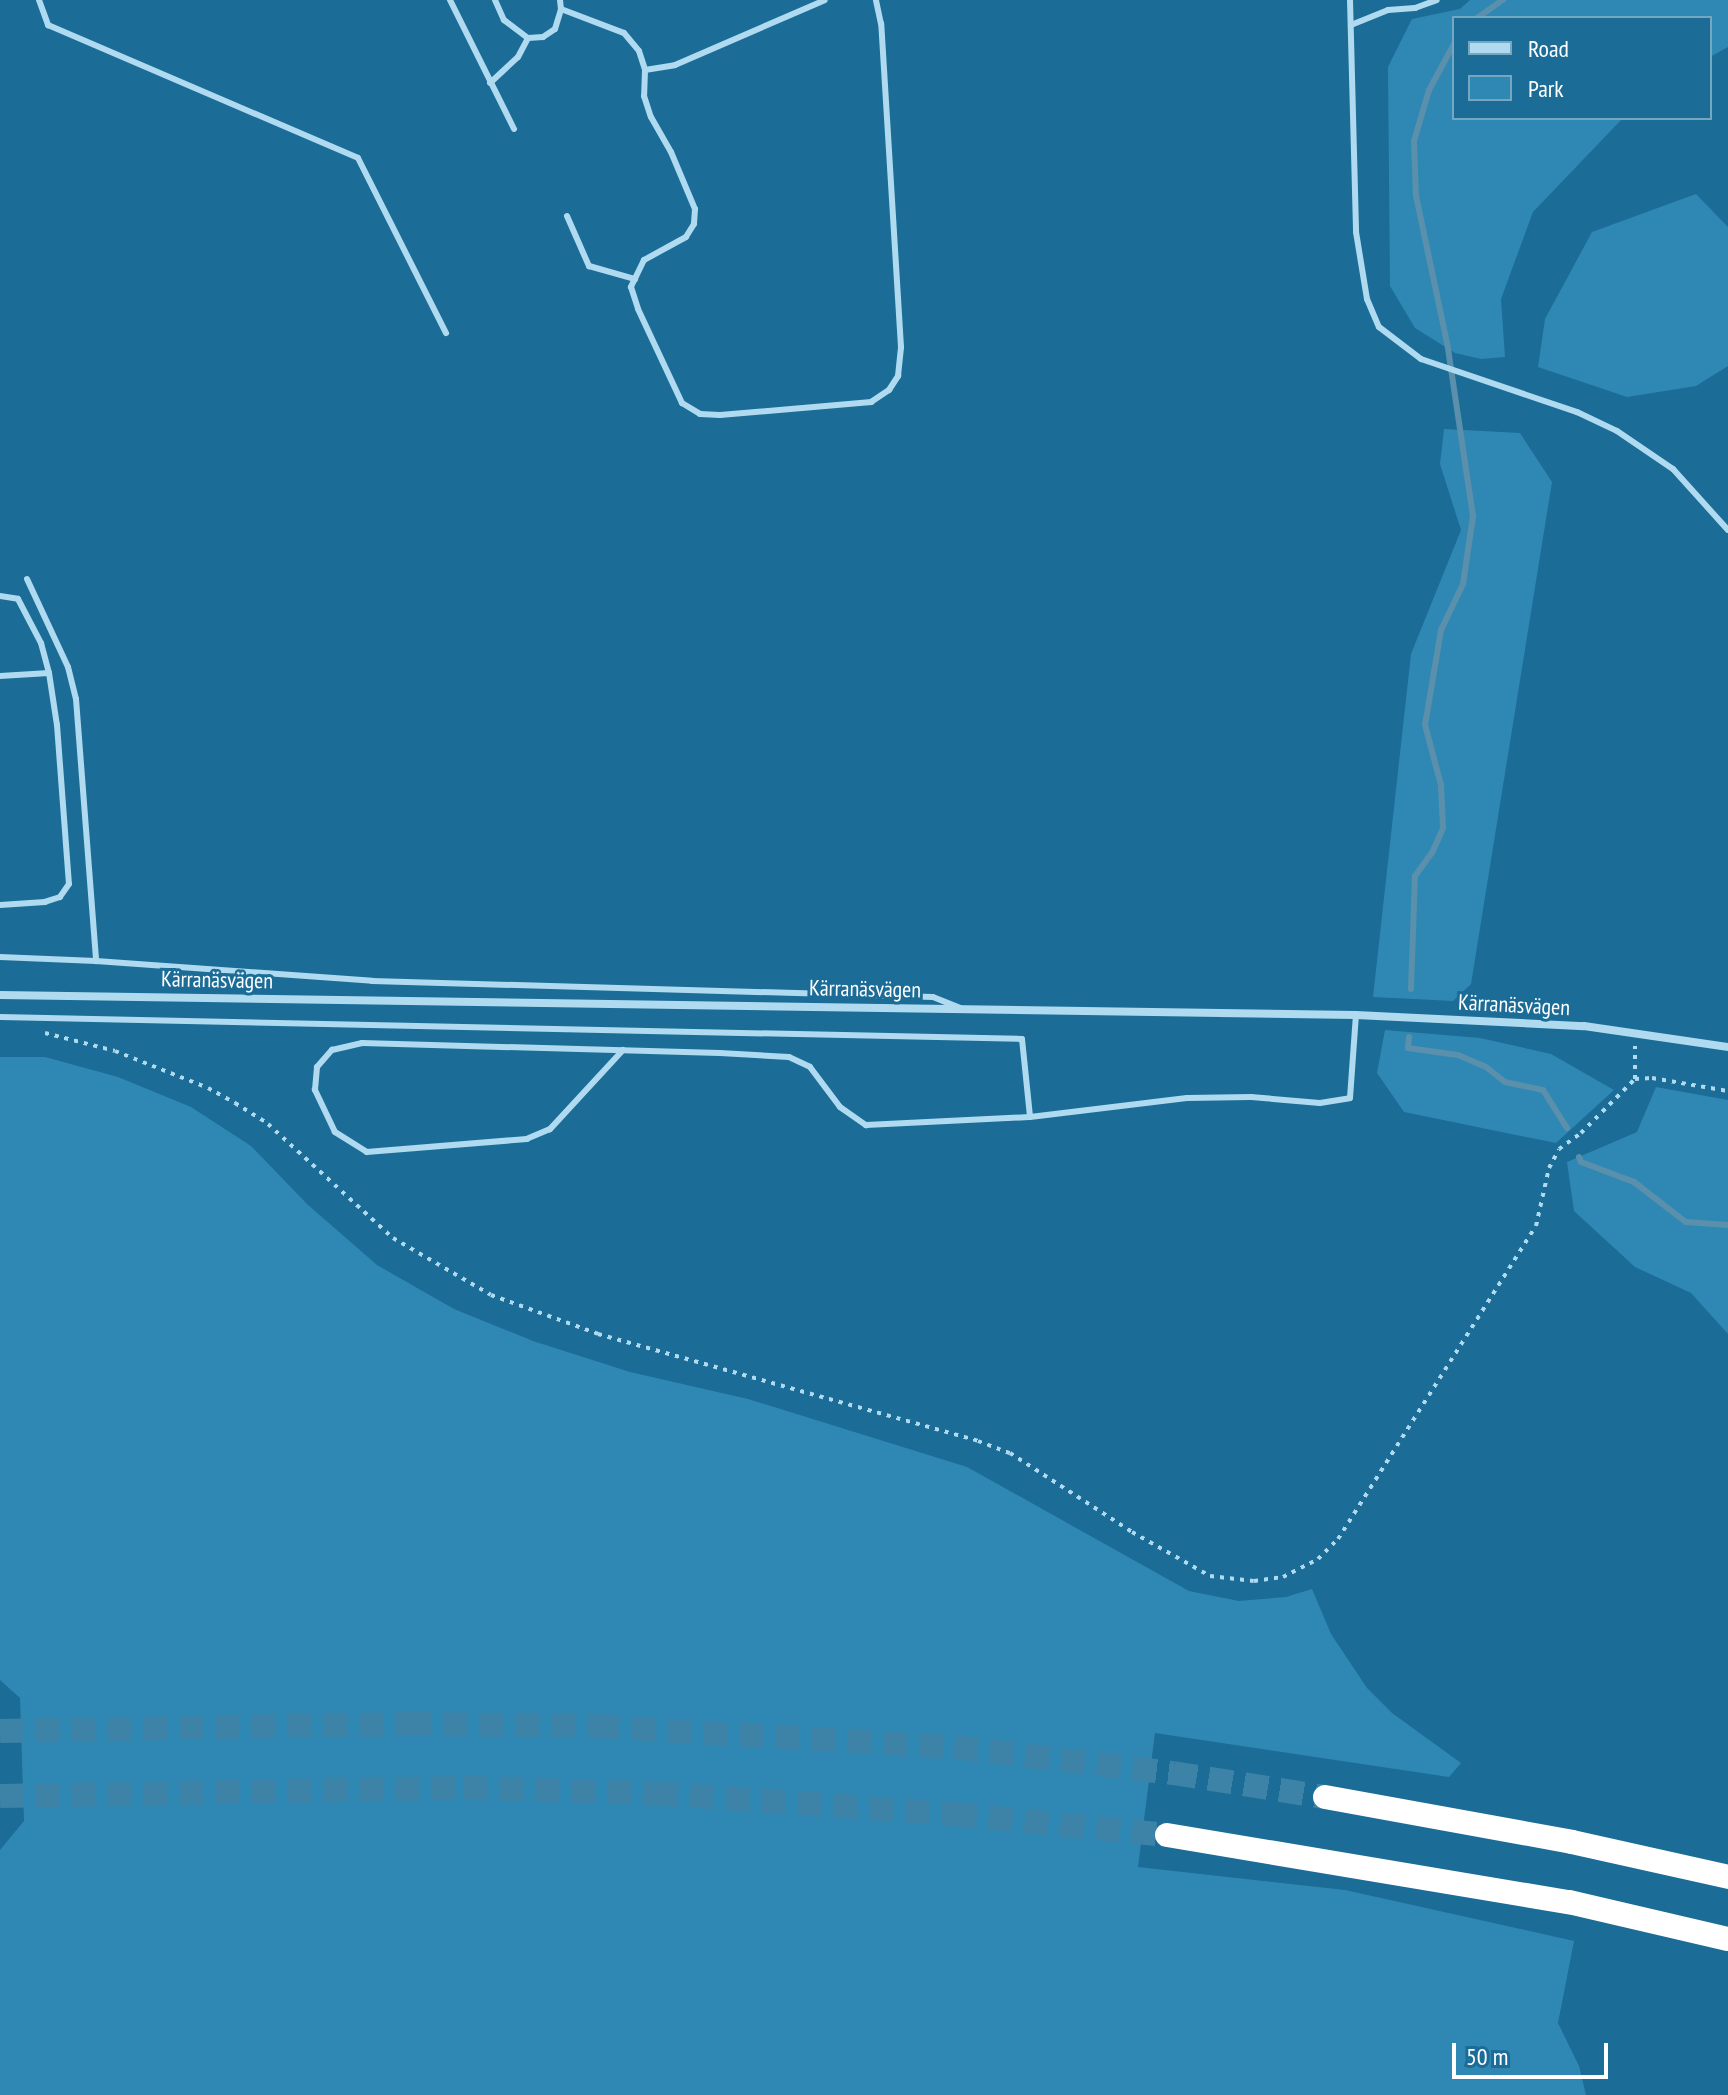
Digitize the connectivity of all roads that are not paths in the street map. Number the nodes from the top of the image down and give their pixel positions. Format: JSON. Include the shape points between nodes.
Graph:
{"nodes":[{"id":1,"x":39,"y":0,"type":"edge"},
{"id":2,"x":450,"y":0,"type":"edge"},
{"id":3,"x":495,"y":0,"type":"edge"},
{"id":4,"x":560,"y":0,"type":"edge"},
{"id":5,"x":825,"y":0,"type":"edge"},
{"id":6,"x":876,"y":0,"type":"edge"},
{"id":7,"x":1350,"y":0,"type":"edge"},
{"id":8,"x":1437,"y":0,"type":"edge"},
{"id":9,"x":561,"y":9,"type":"junction"},
{"id":10,"x":1351,"y":25,"type":"junction"},
{"id":11,"x":528,"y":38,"type":"junction"},
{"id":12,"x":645,"y":70,"type":"junction"},
{"id":13,"x":490,"y":83,"type":"junction"},
{"id":14,"x":514,"y":129,"type":"dead end"},
{"id":15,"x":567,"y":216,"type":"dead end"},
{"id":16,"x":635,"y":279,"type":"junction"},
{"id":17,"x":446,"y":333,"type":"dead end"},
{"id":18,"x":1728,"y":530,"type":"edge"},
{"id":19,"x":27,"y":579,"type":"dead end"},
{"id":20,"x":0,"y":596,"type":"edge"},
{"id":21,"x":49,"y":673,"type":"junction"},
{"id":22,"x":0,"y":676,"type":"edge"},
{"id":23,"x":0,"y":905,"type":"edge"},
{"id":24,"x":0,"y":957,"type":"edge"},
{"id":25,"x":96,"y":961,"type":"junction"},
{"id":26,"x":0,"y":995,"type":"edge"},
{"id":27,"x":961,"y":1008,"type":"junction"},
{"id":28,"x":1356,"y":1015,"type":"junction"},
{"id":29,"x":0,"y":1017,"type":"edge"},
{"id":30,"x":1728,"y":1047,"type":"edge"},
{"id":31,"x":623,"y":1050,"type":"junction"},
{"id":32,"x":1030,"y":1117,"type":"junction"},
{"id":33,"x":1325,"y":1797,"type":"tunnel mouth"},
{"id":34,"x":1167,"y":1835,"type":"tunnel mouth"},
{"id":35,"x":1728,"y":1877,"type":"edge"},
{"id":36,"x":1728,"y":1939,"type":"edge"}],
"edges":[{"from":1,"to":17,"type":"lane","via":[[48,25],[358,158]]},
{"from":2,"to":13,"type":"lane"},
{"from":3,"to":11,"type":"lane","via":[[504,20]]},
{"from":4,"to":9,"type":"lane"},
{"from":5,"to":12,"type":"lane","via":[[675,65]]},
{"from":6,"to":16,"type":"lane","via":[[901,347],[898,376],[889,390],[871,402],[700,414],[682,403],[638,309],[631,287]]},
{"from":7,"to":10,"type":"lane"},
{"from":8,"to":10,"type":"lane","via":[[1388,10]]},
{"from":9,"to":11,"type":"lane","via":[[555,29]]},
{"from":9,"to":12,"type":"lane","via":[[624,33],[639,51]]},
{"from":10,"to":18,"type":"lane","via":[[1359,267],[1379,327],[1421,359],[1577,412],[1647,450],[1699,494]]},
{"from":11,"to":13,"type":"lane","via":[[518,57]]},
{"from":12,"to":16,"type":"lane","via":[[644,96],[651,117],[695,209],[686,237],[644,260]]},
{"from":13,"to":14,"type":"lane"},
{"from":15,"to":16,"type":"lane","via":[[589,266]]},
{"from":19,"to":25,"type":"lane","via":[[68,667],[76,699]]},
{"from":20,"to":21,"type":"lane","via":[[18,599],[41,643]]},
{"from":21,"to":22,"type":"lane"},
{"from":21,"to":23,"type":"lane","via":[[69,884],[60,897],[45,902]]},
{"from":24,"to":25,"type":"lane"},
{"from":25,"to":27,"type":"lane","via":[[372,981],[933,997]]},
{"from":26,"to":27,"type":"street","name":"Kärranäsvägen"},
{"from":27,"to":28,"type":"street","name":"Kärranäsvägen"},
{"from":28,"to":30,"type":"street","name":"Kärranäsvägen","via":[[1637,1032]]},
{"from":28,"to":32,"type":"lane","via":[[1350,1098],[1320,1103],[1187,1098]]},
{"from":29,"to":32,"type":"lane","via":[[1022,1039]]},
{"from":31,"to":31,"type":"lane","via":[[362,1043],[332,1050],[317,1067],[315,1090],[335,1132],[367,1152],[527,1139],[550,1129]]},
{"from":31,"to":32,"type":"lane","via":[[789,1057],[810,1067],[840,1107],[866,1125]]},
{"from":33,"to":35,"type":"highway"},
{"from":34,"to":36,"type":"highway","via":[[1569,1902]]}]}
